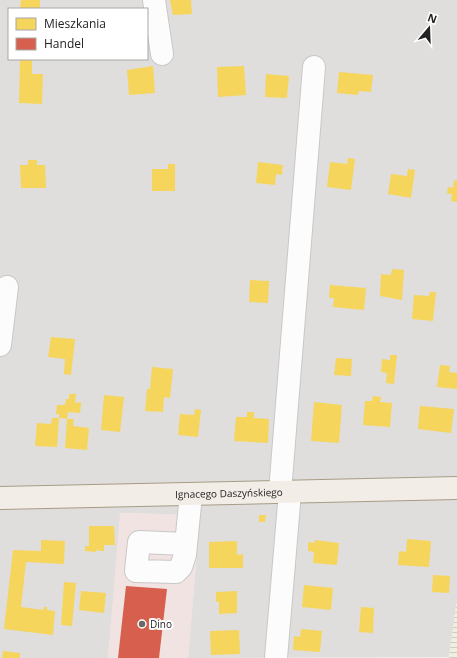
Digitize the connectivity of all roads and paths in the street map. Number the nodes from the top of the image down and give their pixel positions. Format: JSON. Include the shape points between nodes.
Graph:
{"nodes":[{"id":1,"x":154,"y":0,"type":"edge"},
{"id":2,"x":162,"y":54,"type":"dead end"},
{"id":3,"x":314,"y":67,"type":"dead end"},
{"id":4,"x":7,"y":286,"type":"dead end"},
{"id":5,"x":0,"y":345,"type":"edge"},
{"id":6,"x":457,"y":488,"type":"edge"},
{"id":7,"x":285,"y":492,"type":"junction"},
{"id":8,"x":191,"y":494,"type":"junction"},
{"id":9,"x":0,"y":498,"type":"edge"},
{"id":10,"x":186,"y":544,"type":"dead end"},
{"id":11,"x":276,"y":658,"type":"edge"}],
"edges":[{"from":1,"to":2,"type":"street"},
{"from":3,"to":7,"type":"street"},
{"from":4,"to":5,"type":"street"},
{"from":6,"to":7,"type":"main road","name":"Ignacego Daszyńskiego"},
{"from":7,"to":8,"type":"main road","name":"Ignacego Daszyńskiego"},
{"from":7,"to":11,"type":"street"},
{"from":8,"to":9,"type":"main road","name":"Ignacego Daszyńskiego"},
{"from":8,"to":10,"type":"street"}]}
